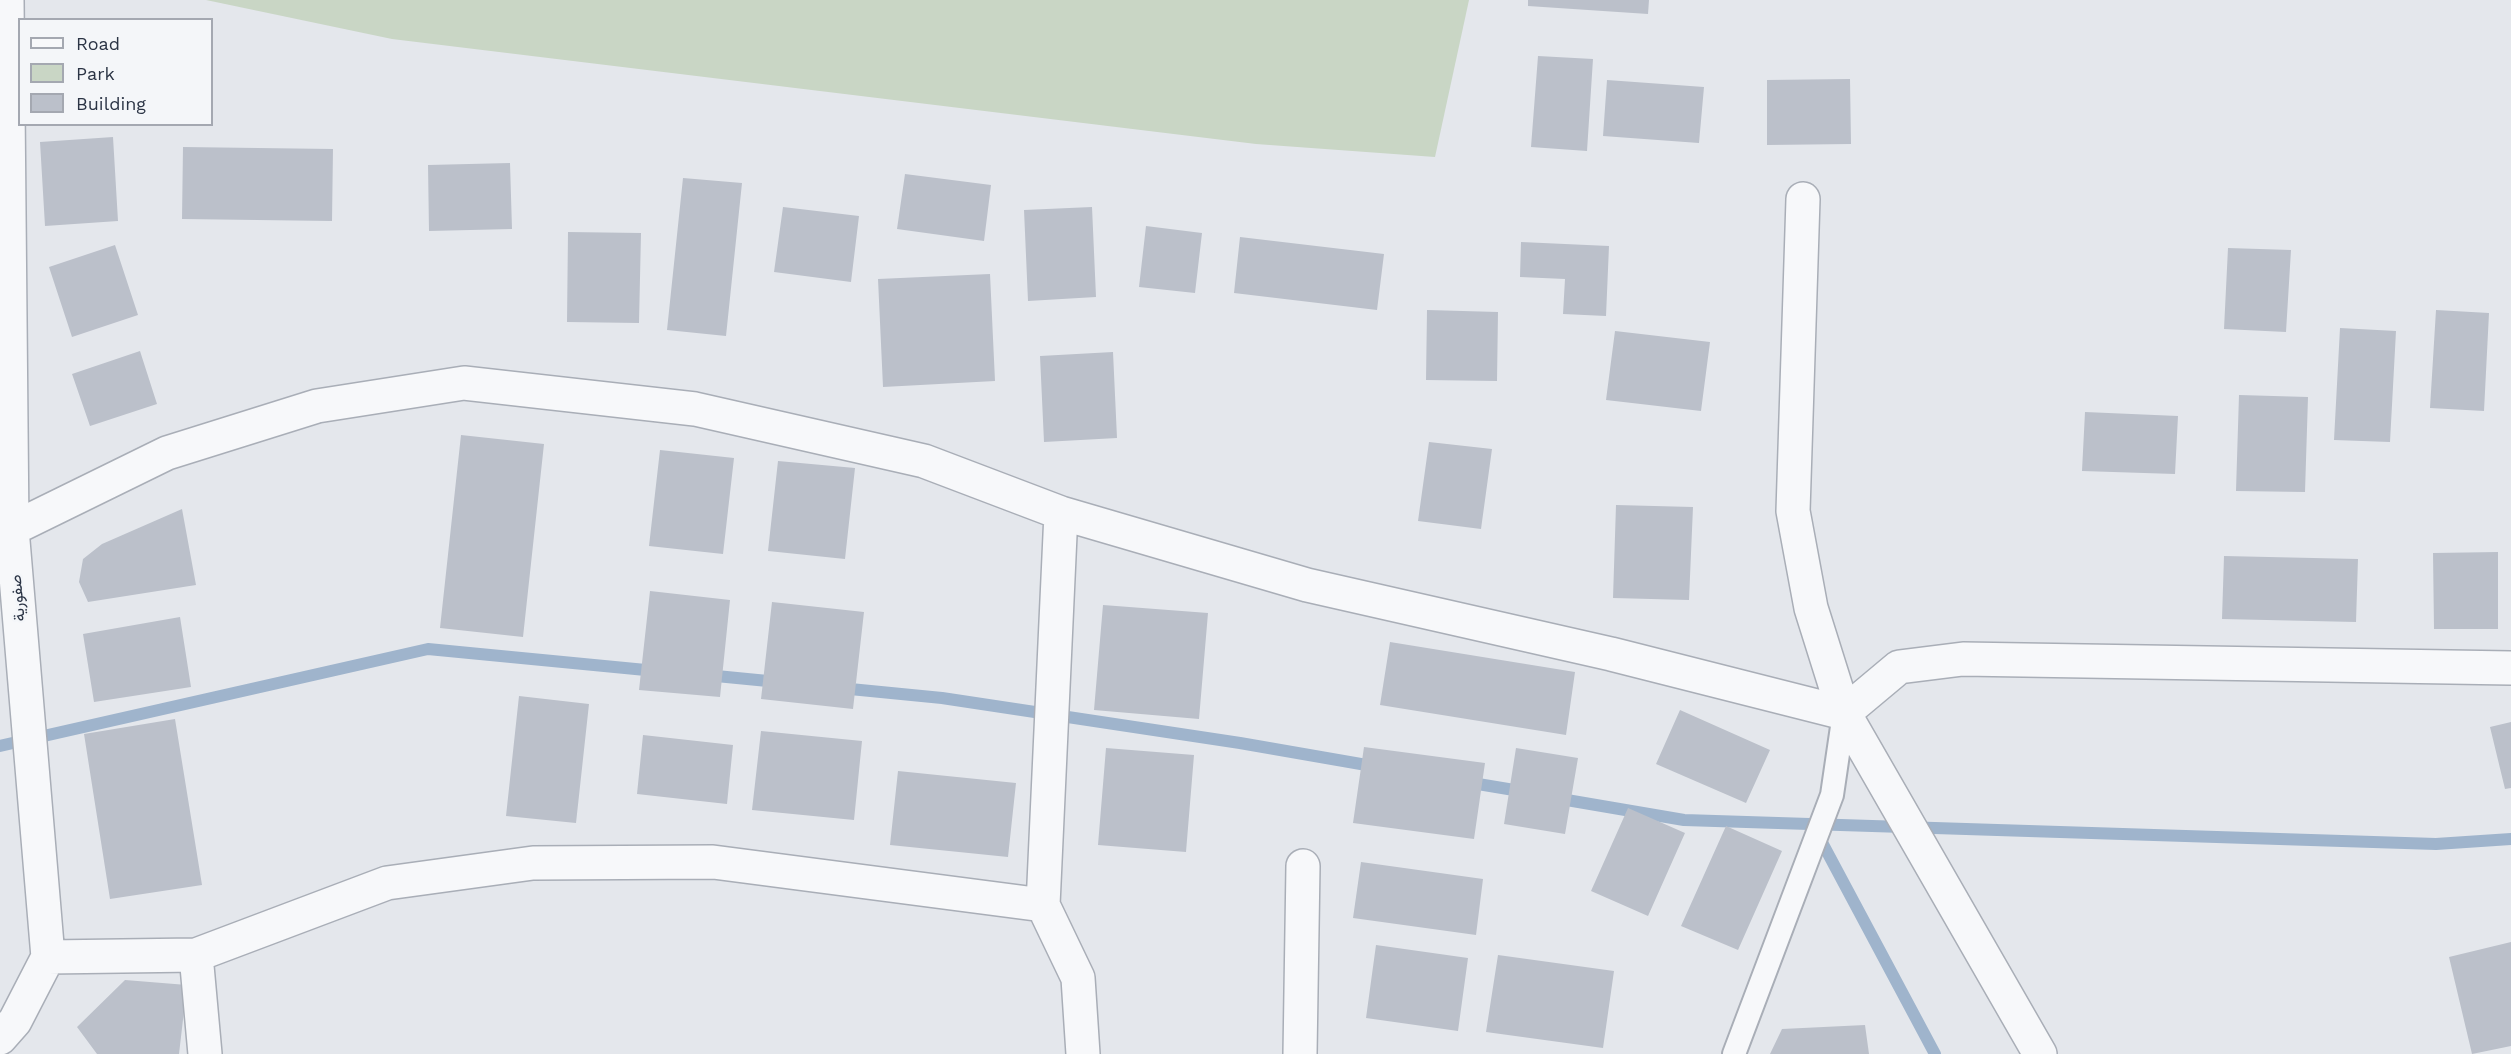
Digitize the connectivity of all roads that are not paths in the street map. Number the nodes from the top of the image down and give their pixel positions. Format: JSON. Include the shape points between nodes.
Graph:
{"nodes":[{"id":1,"x":8,"y":0,"type":"edge"},
{"id":2,"x":1803,"y":199,"type":"dead end"},
{"id":3,"x":1061,"y":513,"type":"junction"},
{"id":4,"x":6,"y":530,"type":"edge"},
{"id":5,"x":2511,"y":668,"type":"edge"},
{"id":6,"x":1844,"y":712,"type":"junction"},
{"id":7,"x":1303,"y":866,"type":"dead end"},
{"id":8,"x":1043,"y":905,"type":"junction"},
{"id":9,"x":196,"y":955,"type":"junction"},
{"id":10,"x":48,"y":957,"type":"junction"},
{"id":11,"x":0,"y":1038,"type":"edge"},
{"id":12,"x":205,"y":1054,"type":"edge"},
{"id":13,"x":1083,"y":1054,"type":"edge"},
{"id":14,"x":1300,"y":1054,"type":"edge"},
{"id":15,"x":1734,"y":1054,"type":"edge"},
{"id":16,"x":2040,"y":1054,"type":"edge"}],
"edges":[{"from":1,"to":4,"type":"street","name":"صفورية"},
{"from":2,"to":6,"type":"street","via":[[1793,511],[1811,608]]},
{"from":3,"to":4,"type":"street","via":[[924,460],[695,410],[464,383],[317,406],[178,450]]},
{"from":3,"to":6,"type":"street","via":[[1307,585]]},
{"from":3,"to":8,"type":"street"},
{"from":4,"to":10,"type":"street","name":"صفورية"},
{"from":5,"to":6,"type":"street","via":[[1963,659],[1899,667]]},
{"from":6,"to":15,"type":"lane","via":[[1832,795]]},
{"from":6,"to":16,"type":"street"},
{"from":7,"to":14,"type":"street"},
{"from":8,"to":9,"type":"street","via":[[712,862],[533,863],[387,883]]},
{"from":8,"to":13,"type":"street","via":[[1078,978]]},
{"from":9,"to":10,"type":"street"},
{"from":9,"to":12,"type":"street"},
{"from":10,"to":11,"type":"street","via":[[15,1021]]}]}
